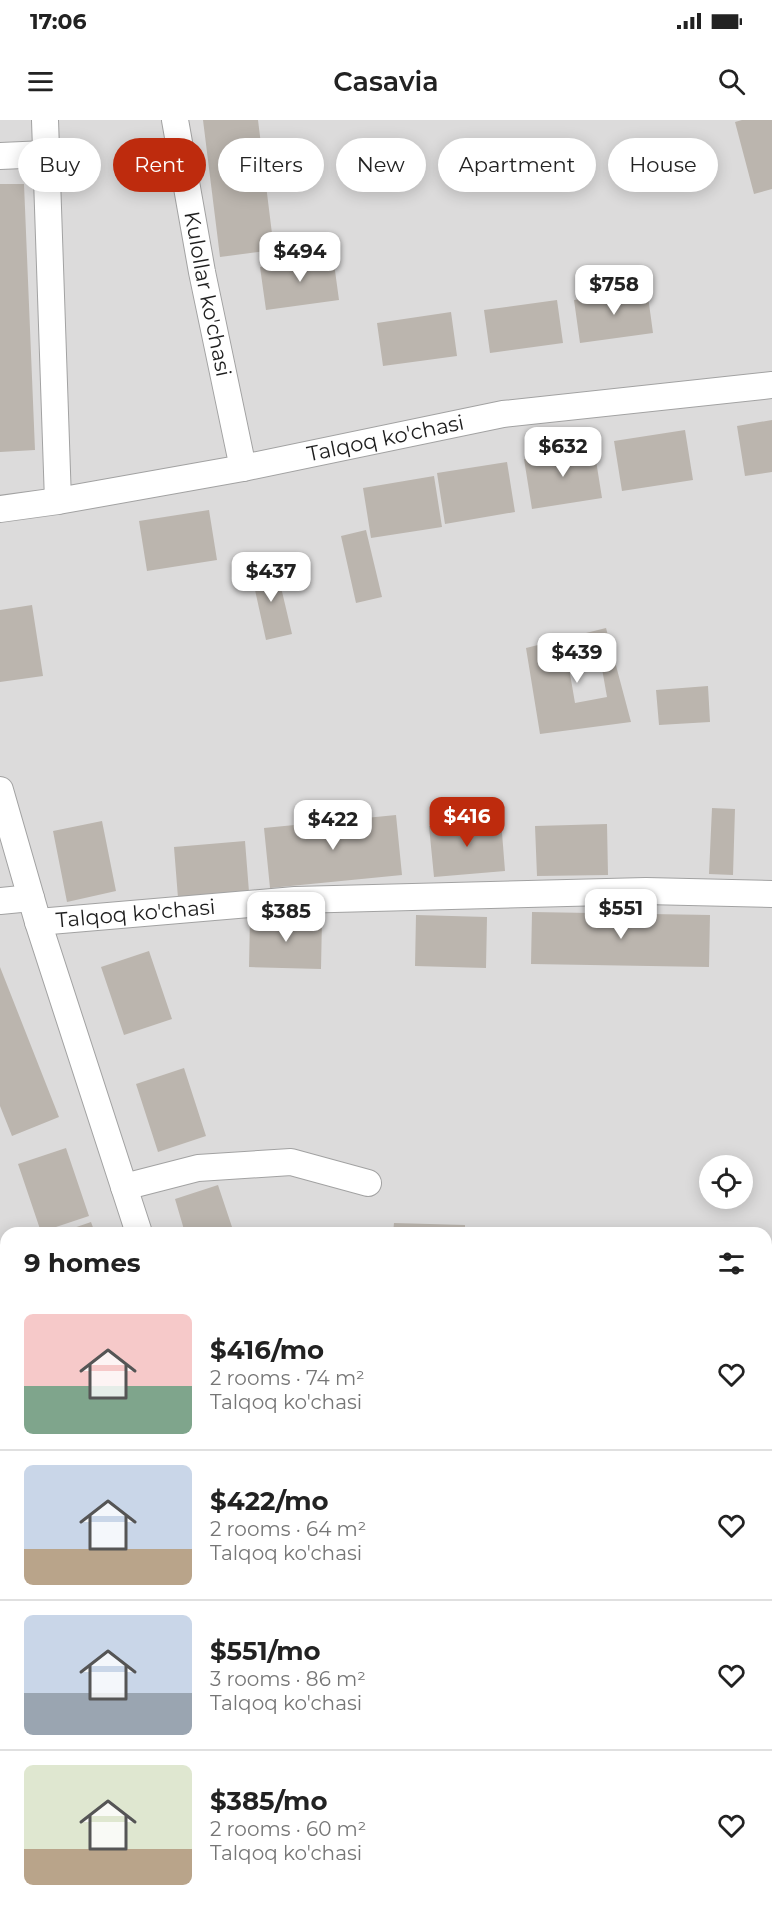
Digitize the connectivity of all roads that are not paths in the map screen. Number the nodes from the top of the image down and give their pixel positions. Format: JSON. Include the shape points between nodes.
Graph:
{"nodes":[{"id":1,"x":45,"y":120,"type":"edge"},
{"id":2,"x":175,"y":120,"type":"edge"},
{"id":3,"x":46,"y":138,"type":"edge"},
{"id":4,"x":18,"y":155,"type":"edge"},
{"id":5,"x":0,"y":156,"type":"edge"},
{"id":6,"x":47,"y":192,"type":"edge"},
{"id":7,"x":772,"y":385,"type":"edge"},
{"id":8,"x":243,"y":468,"type":"junction"},
{"id":9,"x":58,"y":501,"type":"junction"},
{"id":10,"x":0,"y":509,"type":"edge"},
{"id":11,"x":0,"y":790,"type":"edge"},
{"id":12,"x":772,"y":894,"type":"edge"},
{"id":13,"x":0,"y":901,"type":"edge"},
{"id":14,"x":34,"y":910,"type":"junction"},
{"id":15,"x":369,"y":1183,"type":"dead end"},
{"id":16,"x":124,"y":1187,"type":"junction"},
{"id":17,"x":137,"y":1227,"type":"edge"}],
"edges":[{"from":1,"to":3,"type":"street"},
{"from":2,"to":8,"type":"street","name":"Kulollar ko'chasi"},
{"from":4,"to":5,"type":"street"},
{"from":6,"to":9,"type":"street"},
{"from":7,"to":8,"type":"street","name":"Talqoq ko'chasi","via":[[503,414]]},
{"from":8,"to":9,"type":"street","name":"Talqoq ko'chasi"},
{"from":9,"to":10,"type":"street","name":"Talqoq ko'chasi"},
{"from":11,"to":14,"type":"street"},
{"from":12,"to":14,"type":"street","name":"Talqoq ko'chasi","via":[[646,891]]},
{"from":13,"to":14,"type":"street","name":"Talqoq ko'chasi"},
{"from":14,"to":16,"type":"street"},
{"from":15,"to":16,"type":"street","via":[[291,1162],[198,1168]]},
{"from":16,"to":17,"type":"street"}]}
